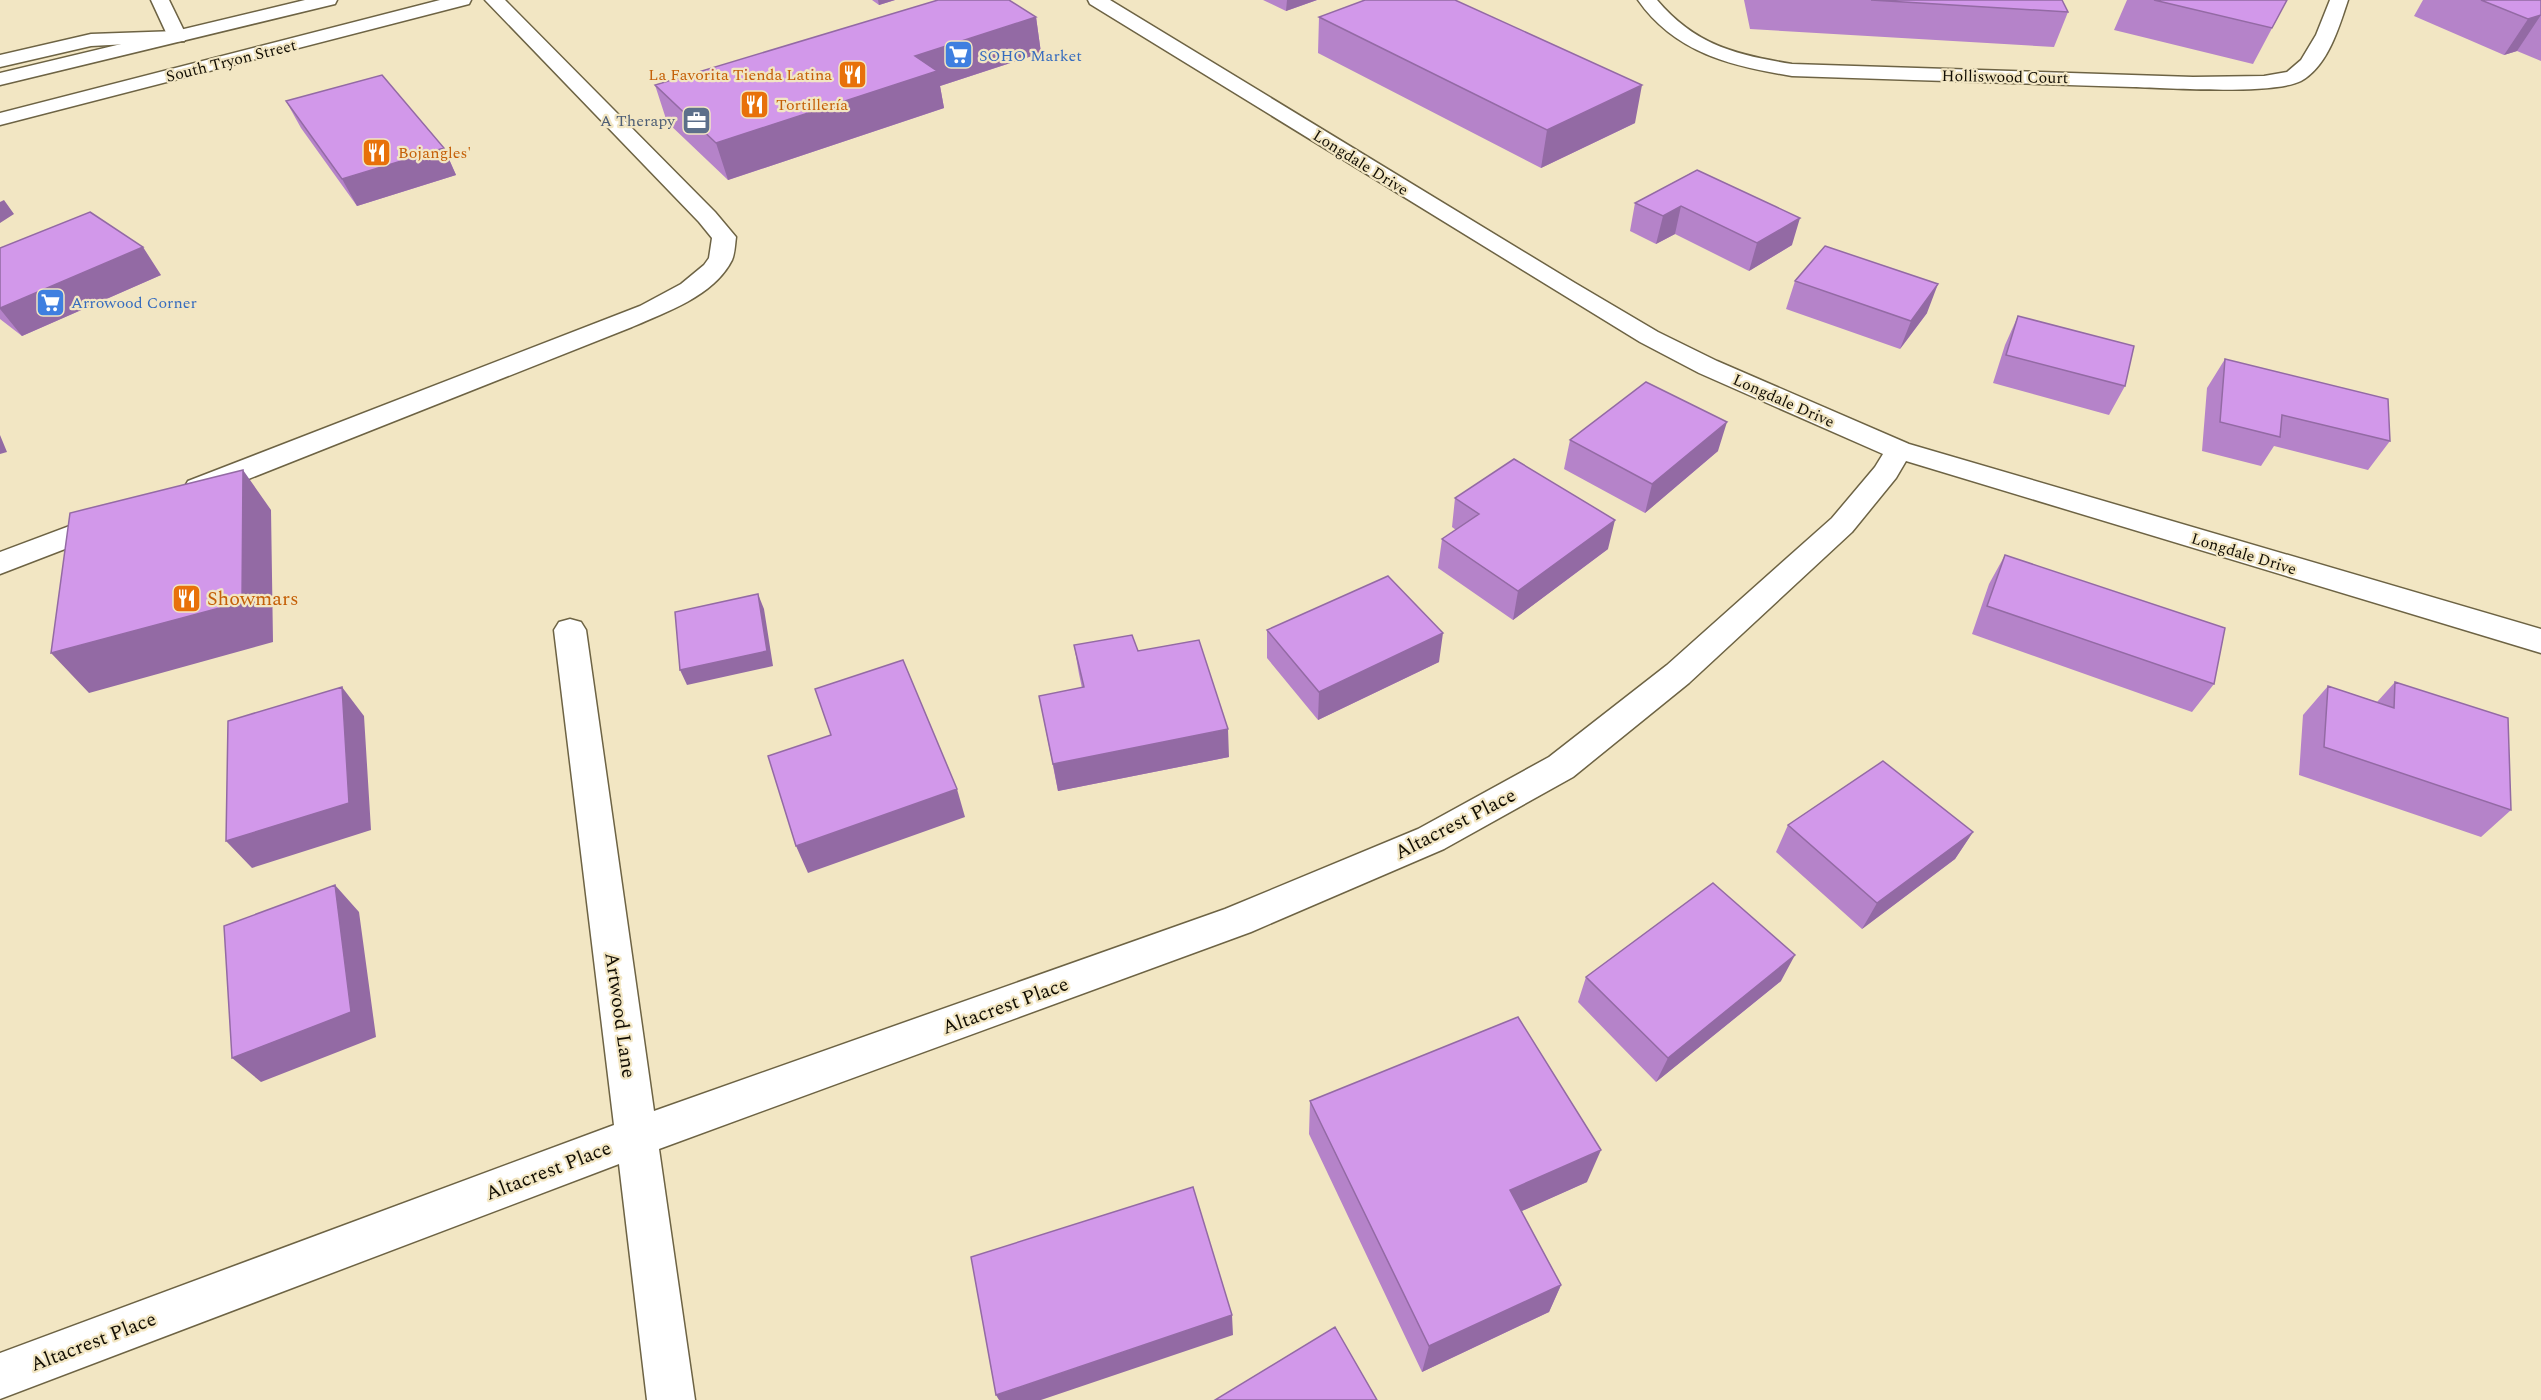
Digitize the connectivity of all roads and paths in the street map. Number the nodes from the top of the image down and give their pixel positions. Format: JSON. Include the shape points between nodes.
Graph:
{"nodes":[{"id":1,"x":160,"y":0,"type":"edge"},
{"id":2,"x":328,"y":0,"type":"edge"},
{"id":3,"x":462,"y":0,"type":"edge"},
{"id":4,"x":494,"y":0,"type":"edge"},
{"id":5,"x":1097,"y":0,"type":"edge"},
{"id":6,"x":1647,"y":0,"type":"edge"},
{"id":7,"x":2339,"y":0,"type":"edge"},
{"id":8,"x":177,"y":37,"type":"junction"},
{"id":9,"x":0,"y":61,"type":"edge"},
{"id":10,"x":0,"y":79,"type":"edge"},
{"id":11,"x":0,"y":119,"type":"edge"},
{"id":12,"x":1899,"y":450,"type":"junction"},
{"id":13,"x":178,"y":495,"type":"edge"},
{"id":14,"x":134,"y":512,"type":"edge"},
{"id":15,"x":0,"y":564,"type":"edge"},
{"id":16,"x":570,"y":630,"type":"dead end"},
{"id":17,"x":2541,"y":641,"type":"edge"},
{"id":18,"x":637,"y":1137,"type":"junction"},
{"id":19,"x":0,"y":1376,"type":"edge"},
{"id":20,"x":671,"y":1400,"type":"edge"}],
"edges":[{"from":1,"to":8,"type":"street"},
{"from":2,"to":8,"type":"street","name":"South Tryon Street"},
{"from":3,"to":11,"type":"street","name":"South Tryon Street"},
{"from":4,"to":13,"type":"street","via":[[707,217],[724,237],[721,259],[697,284],[643,314]]},
{"from":5,"to":12,"type":"street","name":"Longdale Drive","via":[[1649,337],[1708,367]]},
{"from":6,"to":7,"type":"street","name":"Holliswood Court","via":[[1672,30],[1693,44],[1755,65],[1803,70],[2216,83],[2293,77],[2309,64],[2326,35]]},
{"from":8,"to":9,"type":"street","via":[[91,40]]},
{"from":8,"to":10,"type":"street","name":"South Tryon Street"},
{"from":12,"to":17,"type":"street","name":"Longdale Drive"},
{"from":12,"to":18,"type":"street","name":"Altacrest Place","via":[[1842,525],[1678,674],[1561,767],[1431,839],[1238,921]]},
{"from":14,"to":15,"type":"street"},
{"from":16,"to":18,"type":"street","name":"Artwood Lane"},
{"from":18,"to":19,"type":"street","name":"Altacrest Place"},
{"from":18,"to":20,"type":"street","name":"Artwood Lane"}]}
